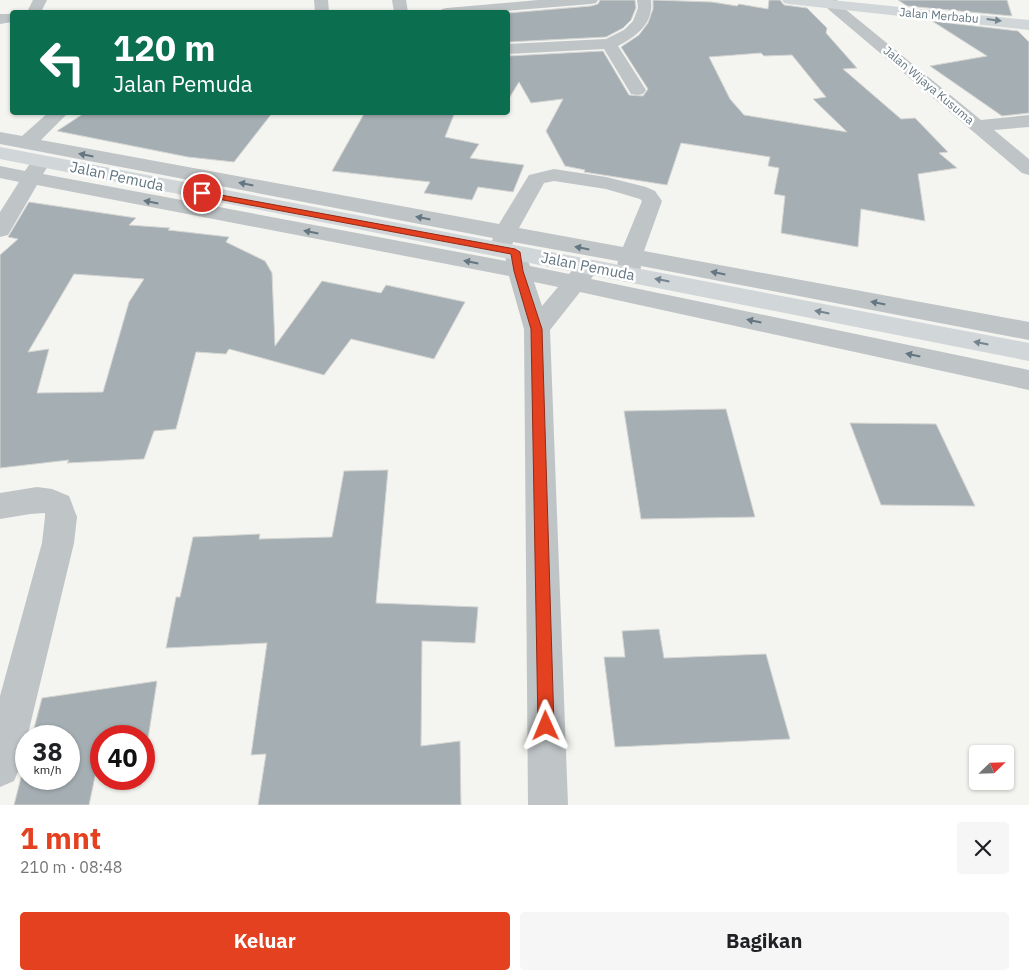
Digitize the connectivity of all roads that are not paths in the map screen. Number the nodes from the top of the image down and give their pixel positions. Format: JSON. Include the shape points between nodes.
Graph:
{"nodes":[{"id":1,"x":591,"y":0,"type":"edge"},
{"id":2,"x":644,"y":0,"type":"edge"},
{"id":3,"x":789,"y":0,"type":"edge"},
{"id":4,"x":831,"y":3,"type":"edge"},
{"id":5,"x":477,"y":10,"type":"edge"},
{"id":6,"x":1029,"y":25,"type":"edge"},
{"id":7,"x":609,"y":44,"type":"junction"},
{"id":8,"x":510,"y":49,"type":"edge"},
{"id":9,"x":637,"y":90,"type":"dead end"},
{"id":10,"x":57,"y":115,"type":"edge"},
{"id":11,"x":1029,"y":121,"type":"edge"},
{"id":12,"x":977,"y":126,"type":"junction"},
{"id":13,"x":0,"y":138,"type":"edge"},
{"id":14,"x":26,"y":143,"type":"junction"},
{"id":15,"x":0,"y":153,"type":"edge"},
{"id":16,"x":42,"y":160,"type":"junction"},
{"id":17,"x":1029,"y":169,"type":"edge"},
{"id":18,"x":0,"y":172,"type":"edge"},
{"id":19,"x":30,"y":179,"type":"junction"},
{"id":20,"x":266,"y":197,"type":"junction"},
{"id":21,"x":0,"y":230,"type":"edge"},
{"id":22,"x":510,"y":251,"type":"junction"},
{"id":23,"x":629,"y":265,"type":"junction"},
{"id":24,"x":582,"y":274,"type":"junction"},
{"id":25,"x":537,"y":329,"type":"junction"},
{"id":26,"x":1029,"y":331,"type":"edge"},
{"id":27,"x":1029,"y":352,"type":"edge"},
{"id":28,"x":1029,"y":380,"type":"edge"},
{"id":29,"x":0,"y":506,"type":"edge"},
{"id":30,"x":0,"y":767,"type":"edge"},
{"id":31,"x":548,"y":805,"type":"edge"}],
"edges":[{"from":1,"to":5,"type":"street"},
{"from":2,"to":7,"type":"street","via":[[637,28]]},
{"from":3,"to":4,"type":"main road","name":"Jalan Merbabu"},
{"from":4,"to":6,"type":"main road","name":"Jalan Merbabu","one_way":true},
{"from":4,"to":12,"type":"street","name":"Jalan Wijaya Kusuma"},
{"from":7,"to":8,"type":"street"},
{"from":7,"to":9,"type":"street"},
{"from":10,"to":14,"type":"street"},
{"from":11,"to":12,"type":"street"},
{"from":12,"to":17,"type":"street","name":"Jalan Wijaya Kusuma"},
{"from":13,"to":14,"type":"street"},
{"from":20,"to":14,"type":"street","one_way":true},
{"from":15,"to":16,"type":"main road","name":"Jalan Pemuda"},
{"from":16,"to":19,"type":"street"},
{"from":16,"to":20,"type":"main road","name":"Jalan Pemuda"},
{"from":18,"to":19,"type":"street"},
{"from":19,"to":21,"type":"street"},
{"from":22,"to":19,"type":"street","one_way":true,"via":[[226,225]]},
{"from":22,"to":20,"type":"main road","name":"Jalan Pemuda","one_way":true},
{"from":23,"to":22,"type":"street","one_way":true},
{"from":22,"to":23,"type":"street","via":[[536,179],[554,175],[606,183],[648,195],[652,201]]},
{"from":22,"to":24,"type":"street"},
{"from":22,"to":25,"type":"street"},
{"from":23,"to":24,"type":"main road","name":"Jalan Pemuda"},
{"from":26,"to":23,"type":"street","one_way":true},
{"from":27,"to":23,"type":"main road","name":"Jalan Pemuda","one_way":true},
{"from":24,"to":25,"type":"street"},
{"from":28,"to":24,"type":"street","one_way":true},
{"from":25,"to":31,"type":"street"},
{"from":29,"to":30,"type":"street","via":[[50,500],[58,506],[61,517],[58,543]]}]}
